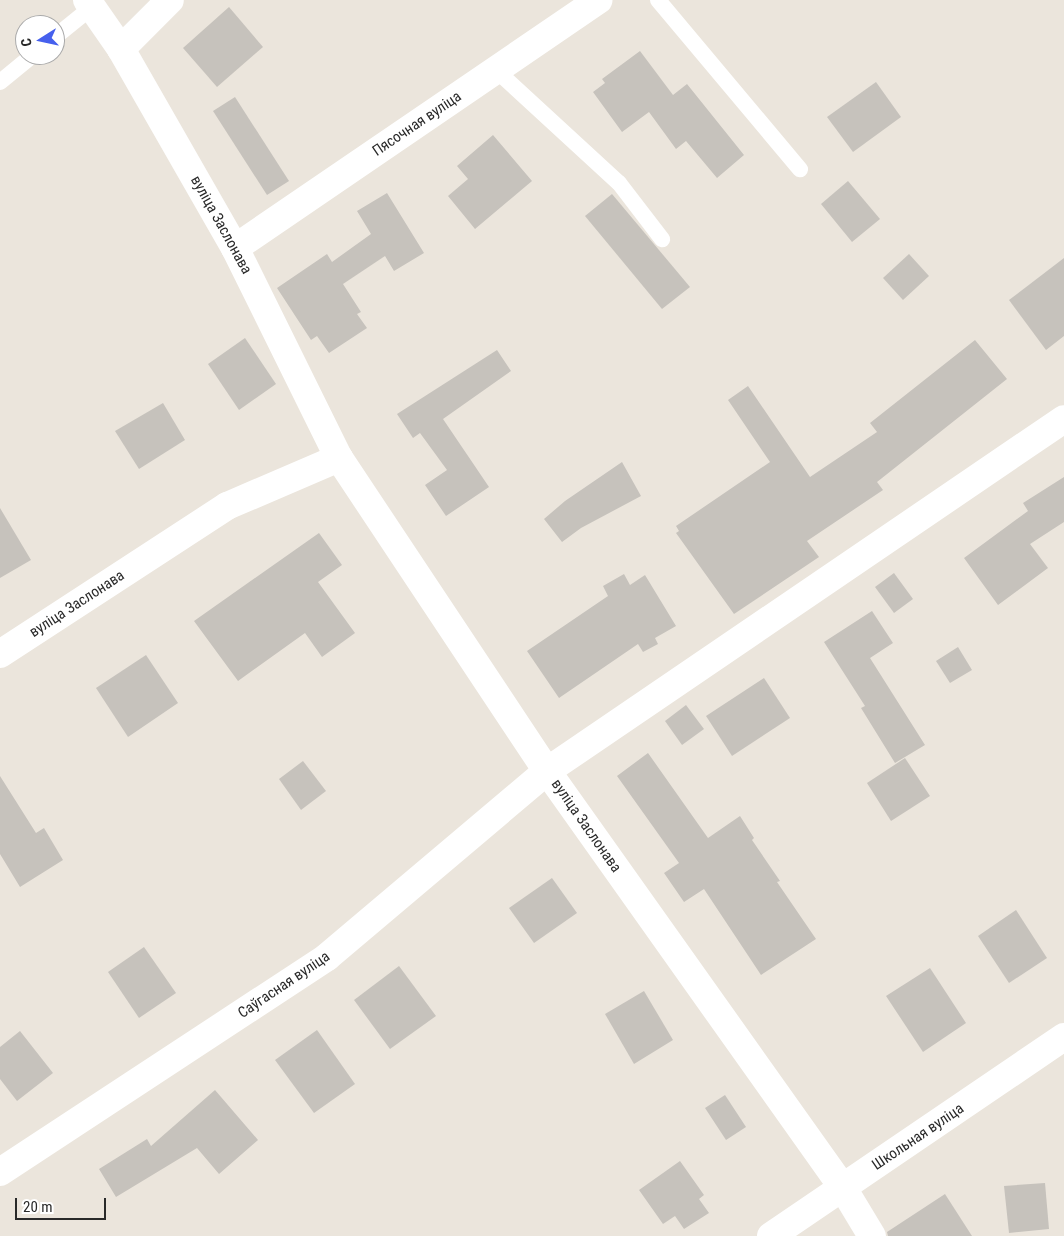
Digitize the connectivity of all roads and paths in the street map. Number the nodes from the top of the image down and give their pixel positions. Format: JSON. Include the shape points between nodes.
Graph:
{"nodes":[{"id":1,"x":170,"y":0,"type":"edge"},
{"id":2,"x":599,"y":0,"type":"edge"},
{"id":3,"x":658,"y":0,"type":"edge"},
{"id":4,"x":90,"y":4,"type":"edge"},
{"id":5,"x":65,"y":28,"type":"edge"},
{"id":6,"x":121,"y":49,"type":"junction"},
{"id":7,"x":21,"y":65,"type":"edge"},
{"id":8,"x":496,"y":70,"type":"junction"},
{"id":9,"x":0,"y":82,"type":"edge"},
{"id":10,"x":800,"y":169,"type":"dead end"},
{"id":11,"x":662,"y":239,"type":"dead end"},
{"id":12,"x":235,"y":248,"type":"junction"},
{"id":13,"x":1064,"y":419,"type":"edge"},
{"id":14,"x":339,"y":458,"type":"junction"},
{"id":15,"x":0,"y":654,"type":"edge"},
{"id":16,"x":547,"y":771,"type":"junction"},
{"id":17,"x":1064,"y":1037,"type":"edge"},
{"id":18,"x":0,"y":1172,"type":"edge"},
{"id":19,"x":843,"y":1188,"type":"junction"},
{"id":20,"x":771,"y":1236,"type":"edge"},
{"id":21,"x":872,"y":1236,"type":"edge"}],
"edges":[{"from":1,"to":6,"type":"street"},
{"from":2,"to":8,"type":"street","name":"Пясочная вуліца"},
{"from":3,"to":10,"type":"lane"},
{"from":4,"to":5,"type":"lane"},
{"from":4,"to":6,"type":"street","name":"вуліца Заслонава"},
{"from":6,"to":12,"type":"street","name":"вуліца Заслонава"},
{"from":7,"to":9,"type":"lane"},
{"from":8,"to":11,"type":"lane","via":[[619,183]]},
{"from":8,"to":12,"type":"street","name":"Пясочная вуліца"},
{"from":12,"to":14,"type":"street","name":"вуліца Заслонава"},
{"from":13,"to":16,"type":"street","name":"Саўгасная вуліца"},
{"from":14,"to":15,"type":"street","name":"вуліца Заслонава","via":[[227,506]]},
{"from":14,"to":16,"type":"street","name":"вуліца Заслонава"},
{"from":16,"to":18,"type":"street","name":"Саўгасная вуліца","via":[[327,957]]},
{"from":16,"to":19,"type":"street","name":"вуліца Заслонава"},
{"from":17,"to":19,"type":"street","name":"Школьная вуліца"},
{"from":19,"to":20,"type":"street","name":"Школьная вуліца"},
{"from":19,"to":21,"type":"street","name":"вуліца Заслонава"}]}
